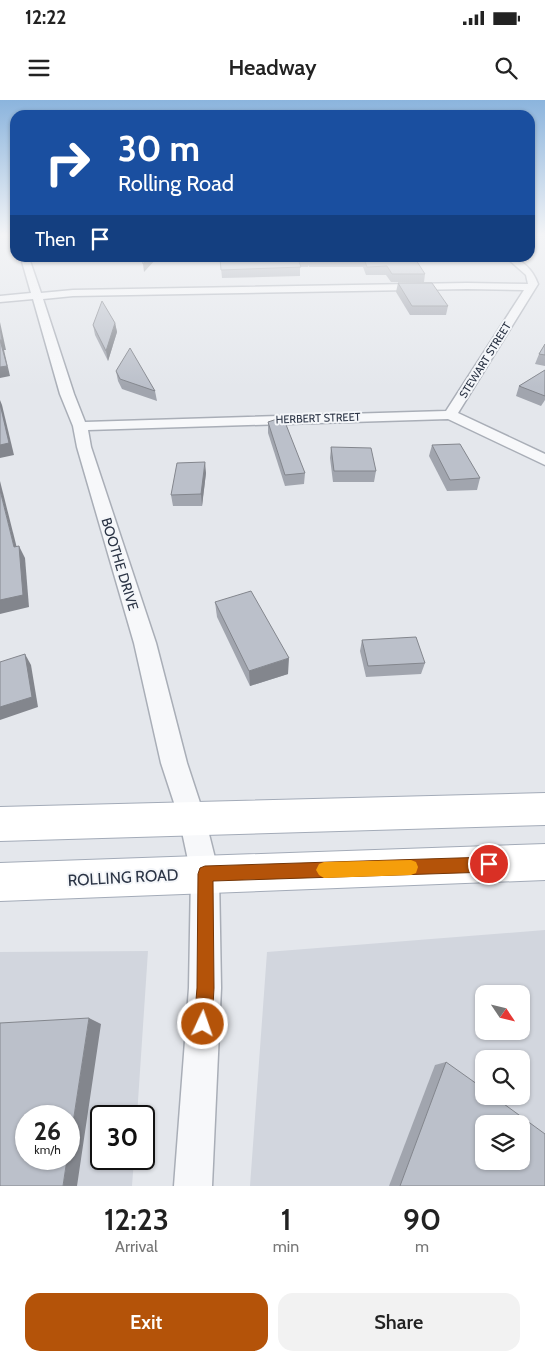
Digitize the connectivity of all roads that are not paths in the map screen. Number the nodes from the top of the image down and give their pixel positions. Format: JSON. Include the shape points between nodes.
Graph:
{"nodes":[{"id":1,"x":33,"y":286,"type":"edge"},
{"id":2,"x":531,"y":287,"type":"joint"},
{"id":3,"x":36,"y":295,"type":"junction"},
{"id":4,"x":0,"y":299,"type":"edge"},
{"id":5,"x":450,"y":415,"type":"junction"},
{"id":6,"x":80,"y":426,"type":"junction"},
{"id":7,"x":545,"y":460,"type":"edge"},
{"id":8,"x":545,"y":809,"type":"edge"},
{"id":9,"x":192,"y":818,"type":"junction"},
{"id":10,"x":0,"y":824,"type":"edge"},
{"id":11,"x":545,"y":862,"type":"edge"},
{"id":12,"x":205,"y":874,"type":"junction"},
{"id":13,"x":0,"y":882,"type":"edge"},
{"id":14,"x":193,"y":1186,"type":"edge"}],
"edges":[{"from":1,"to":3,"type":"street","name":"BOOTHE DRIVE"},
{"from":2,"to":3,"type":"street"},
{"from":2,"to":5,"type":"street","name":"STEWART STREET"},
{"from":3,"to":4,"type":"street"},
{"from":3,"to":6,"type":"street","name":"BOOTHE DRIVE"},
{"from":5,"to":6,"type":"street","name":"HERBERT STREET"},
{"from":5,"to":7,"type":"street","name":"HERBERT STREET"},
{"from":6,"to":9,"type":"street","name":"BOOTHE DRIVE","via":[[145,643],[174,763]]},
{"from":8,"to":9,"type":"main road"},
{"from":9,"to":10,"type":"main road"},
{"from":9,"to":12,"type":"street","name":"BOOTHE DRIVE"},
{"from":11,"to":12,"type":"main road","name":"ROLLING ROAD"},
{"from":12,"to":13,"type":"main road","name":"ROLLING ROAD"},
{"from":12,"to":14,"type":"street","name":"BOOTHE DRIVE","via":[[205,988]]}]}
